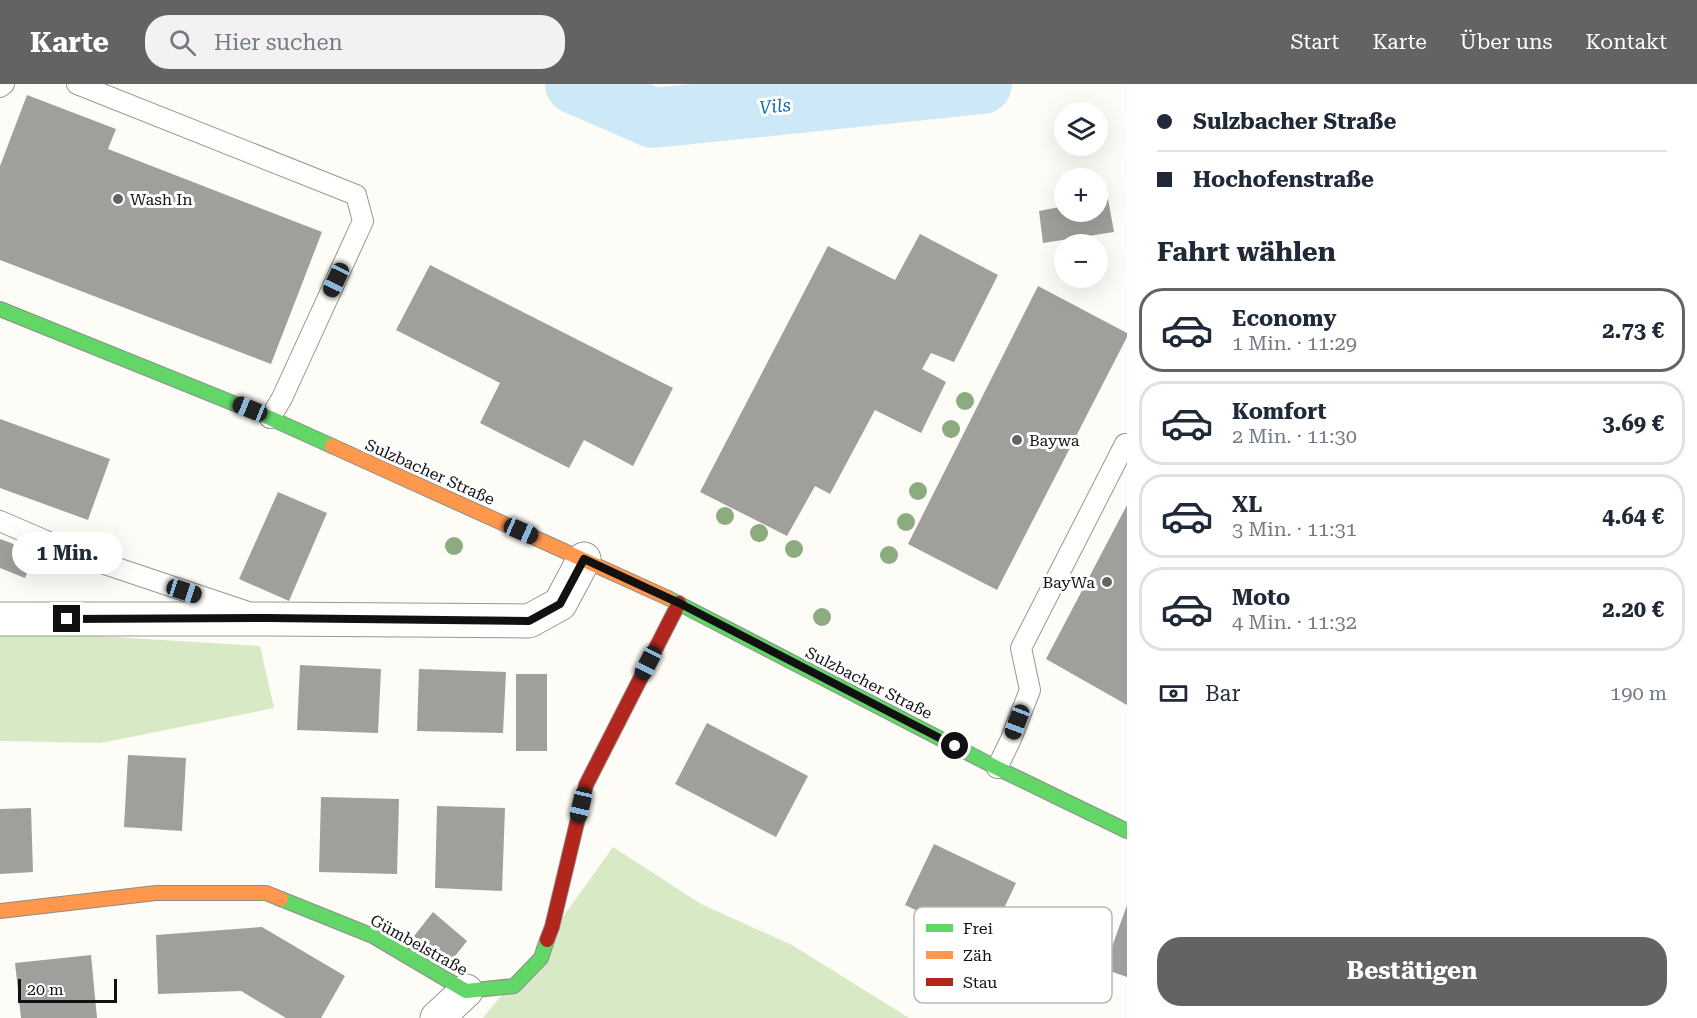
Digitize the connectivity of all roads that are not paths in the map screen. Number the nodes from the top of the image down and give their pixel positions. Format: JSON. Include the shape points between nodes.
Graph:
{"nodes":[{"id":1,"x":4,"y":84,"type":"edge"},
{"id":2,"x":77,"y":84,"type":"edge"},
{"id":3,"x":0,"y":87,"type":"edge"},
{"id":4,"x":0,"y":309,"type":"edge"},
{"id":5,"x":270,"y":418,"type":"junction"},
{"id":6,"x":1127,"y":445,"type":"edge"},
{"id":7,"x":0,"y":521,"type":"edge"},
{"id":8,"x":584,"y":559,"type":"junction"},
{"id":9,"x":679,"y":603,"type":"junction"},
{"id":10,"x":267,"y":618,"type":"junction"},
{"id":11,"x":0,"y":619,"type":"edge"},
{"id":12,"x":997,"y":768,"type":"junction"},
{"id":13,"x":1127,"y":831,"type":"edge"},
{"id":14,"x":0,"y":911,"type":"edge"},
{"id":15,"x":466,"y":991,"type":"junction"},
{"id":16,"x":437,"y":1018,"type":"edge"}],
"edges":[{"from":1,"to":3,"type":"lane"},
{"from":2,"to":5,"type":"lane","via":[[356,195],[363,221]]},
{"from":4,"to":5,"type":"main road","name":"Sulzbacher Straße"},
{"from":5,"to":8,"type":"main road","name":"Sulzbacher Straße"},
{"from":6,"to":12,"type":"lane","via":[[1021,648],[1030,690]]},
{"from":7,"to":10,"type":"lane","via":[[81,556]]},
{"from":8,"to":9,"type":"main road","name":"Sulzbacher Straße"},
{"from":8,"to":10,"type":"street","via":[[560,604],[529,621]]},
{"from":9,"to":12,"type":"main road","name":"Sulzbacher Straße"},
{"from":9,"to":15,"type":"main road","name":"Gümbelstraße","via":[[586,785],[541,958],[514,986]]},
{"from":10,"to":11,"type":"street"},
{"from":12,"to":13,"type":"main road","name":"Sulzbacher Straße"},
{"from":14,"to":15,"type":"main road","name":"Gümbelstraße","via":[[156,893],[266,893],[373,936]]},
{"from":15,"to":16,"type":"street"}]}
